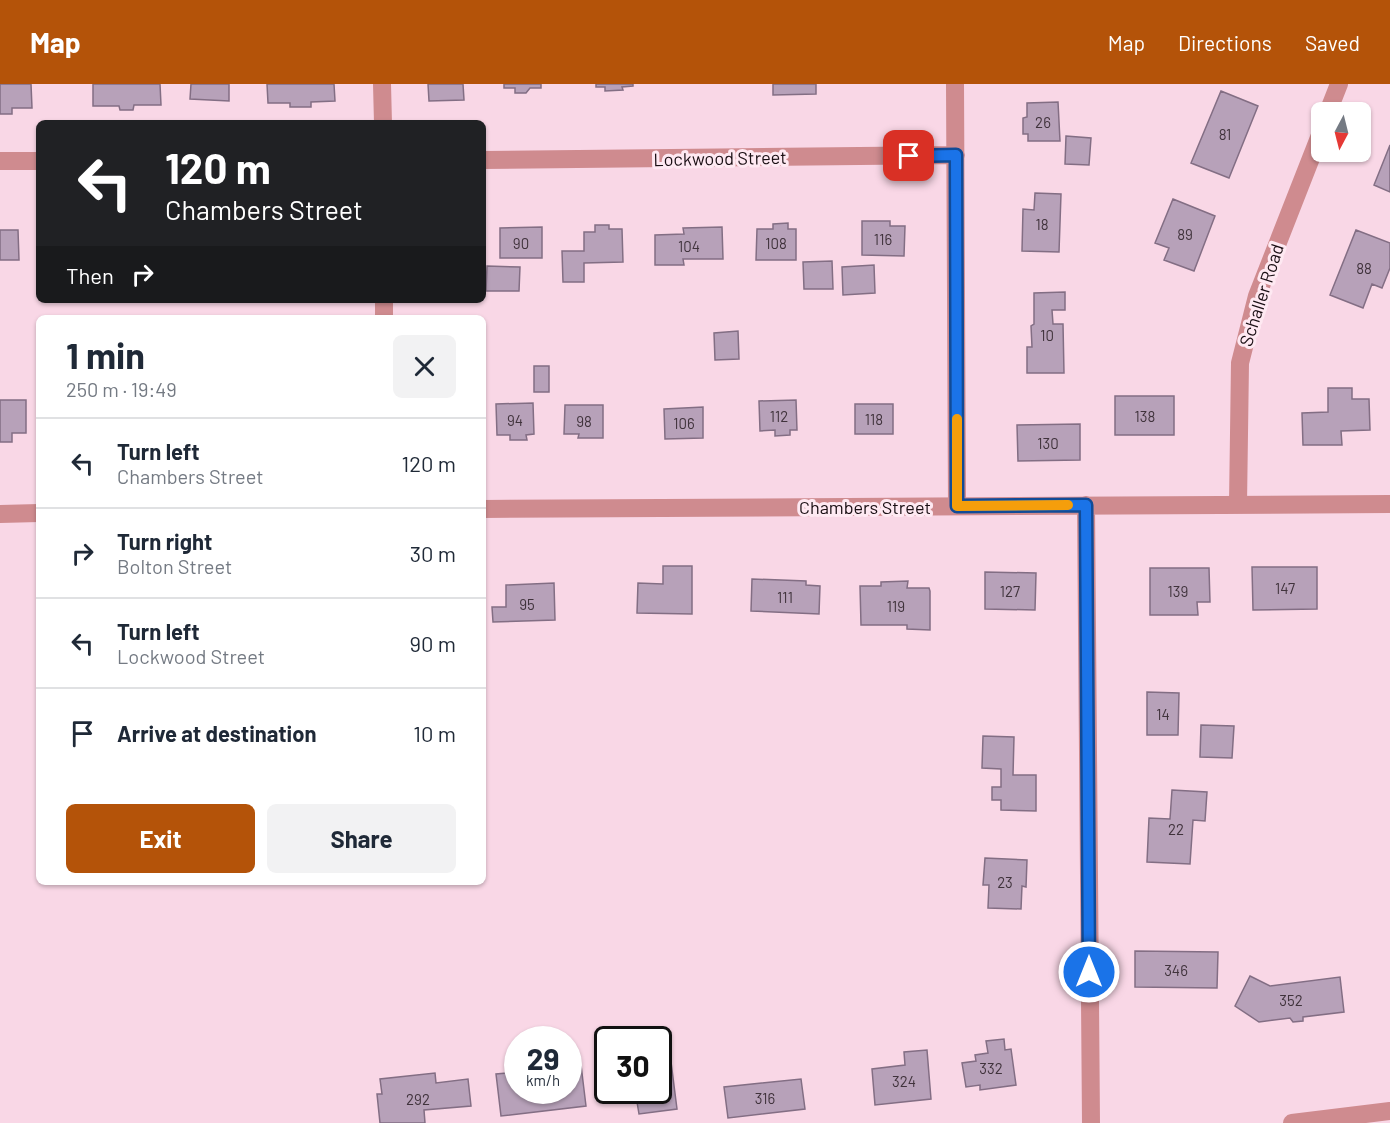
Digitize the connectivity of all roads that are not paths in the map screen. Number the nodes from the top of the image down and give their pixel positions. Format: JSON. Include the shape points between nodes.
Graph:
{"nodes":[{"id":1,"x":382,"y":84,"type":"edge"},
{"id":2,"x":955,"y":84,"type":"edge"},
{"id":3,"x":1339,"y":84,"type":"edge"},
{"id":4,"x":1332,"y":102,"type":"edge"},
{"id":5,"x":383,"y":120,"type":"edge"},
{"id":6,"x":956,"y":155,"type":"junction"},
{"id":7,"x":1311,"y":158,"type":"edge"},
{"id":8,"x":486,"y":160,"type":"edge"},
{"id":9,"x":0,"y":161,"type":"edge"},
{"id":10,"x":36,"y":161,"type":"edge"},
{"id":11,"x":1238,"y":504,"type":"junction"},
{"id":12,"x":1390,"y":504,"type":"edge"},
{"id":13,"x":1086,"y":505,"type":"junction"},
{"id":14,"x":957,"y":506,"type":"junction"},
{"id":15,"x":486,"y":509,"type":"edge"},
{"id":16,"x":36,"y":513,"type":"edge"},
{"id":17,"x":0,"y":514,"type":"edge"},
{"id":18,"x":1390,"y":1111,"type":"edge"},
{"id":19,"x":1090,"y":1123,"type":"edge"},
{"id":20,"x":1292,"y":1123,"type":"edge"}],
"edges":[{"from":1,"to":5,"type":"street"},
{"from":2,"to":6,"type":"street"},
{"from":3,"to":4,"type":"street"},
{"from":6,"to":8,"type":"street","name":"Lockwood Street"},
{"from":6,"to":14,"type":"street"},
{"from":7,"to":11,"type":"street","name":"Schaller Road","via":[[1257,296],[1240,363]]},
{"from":9,"to":10,"type":"street"},
{"from":11,"to":12,"type":"street","name":"Chambers Street"},
{"from":11,"to":13,"type":"street","name":"Chambers Street"},
{"from":13,"to":14,"type":"street","name":"Chambers Street"},
{"from":13,"to":19,"type":"street"},
{"from":14,"to":15,"type":"street","name":"Chambers Street"},
{"from":16,"to":17,"type":"street"},
{"from":18,"to":20,"type":"street"}]}
